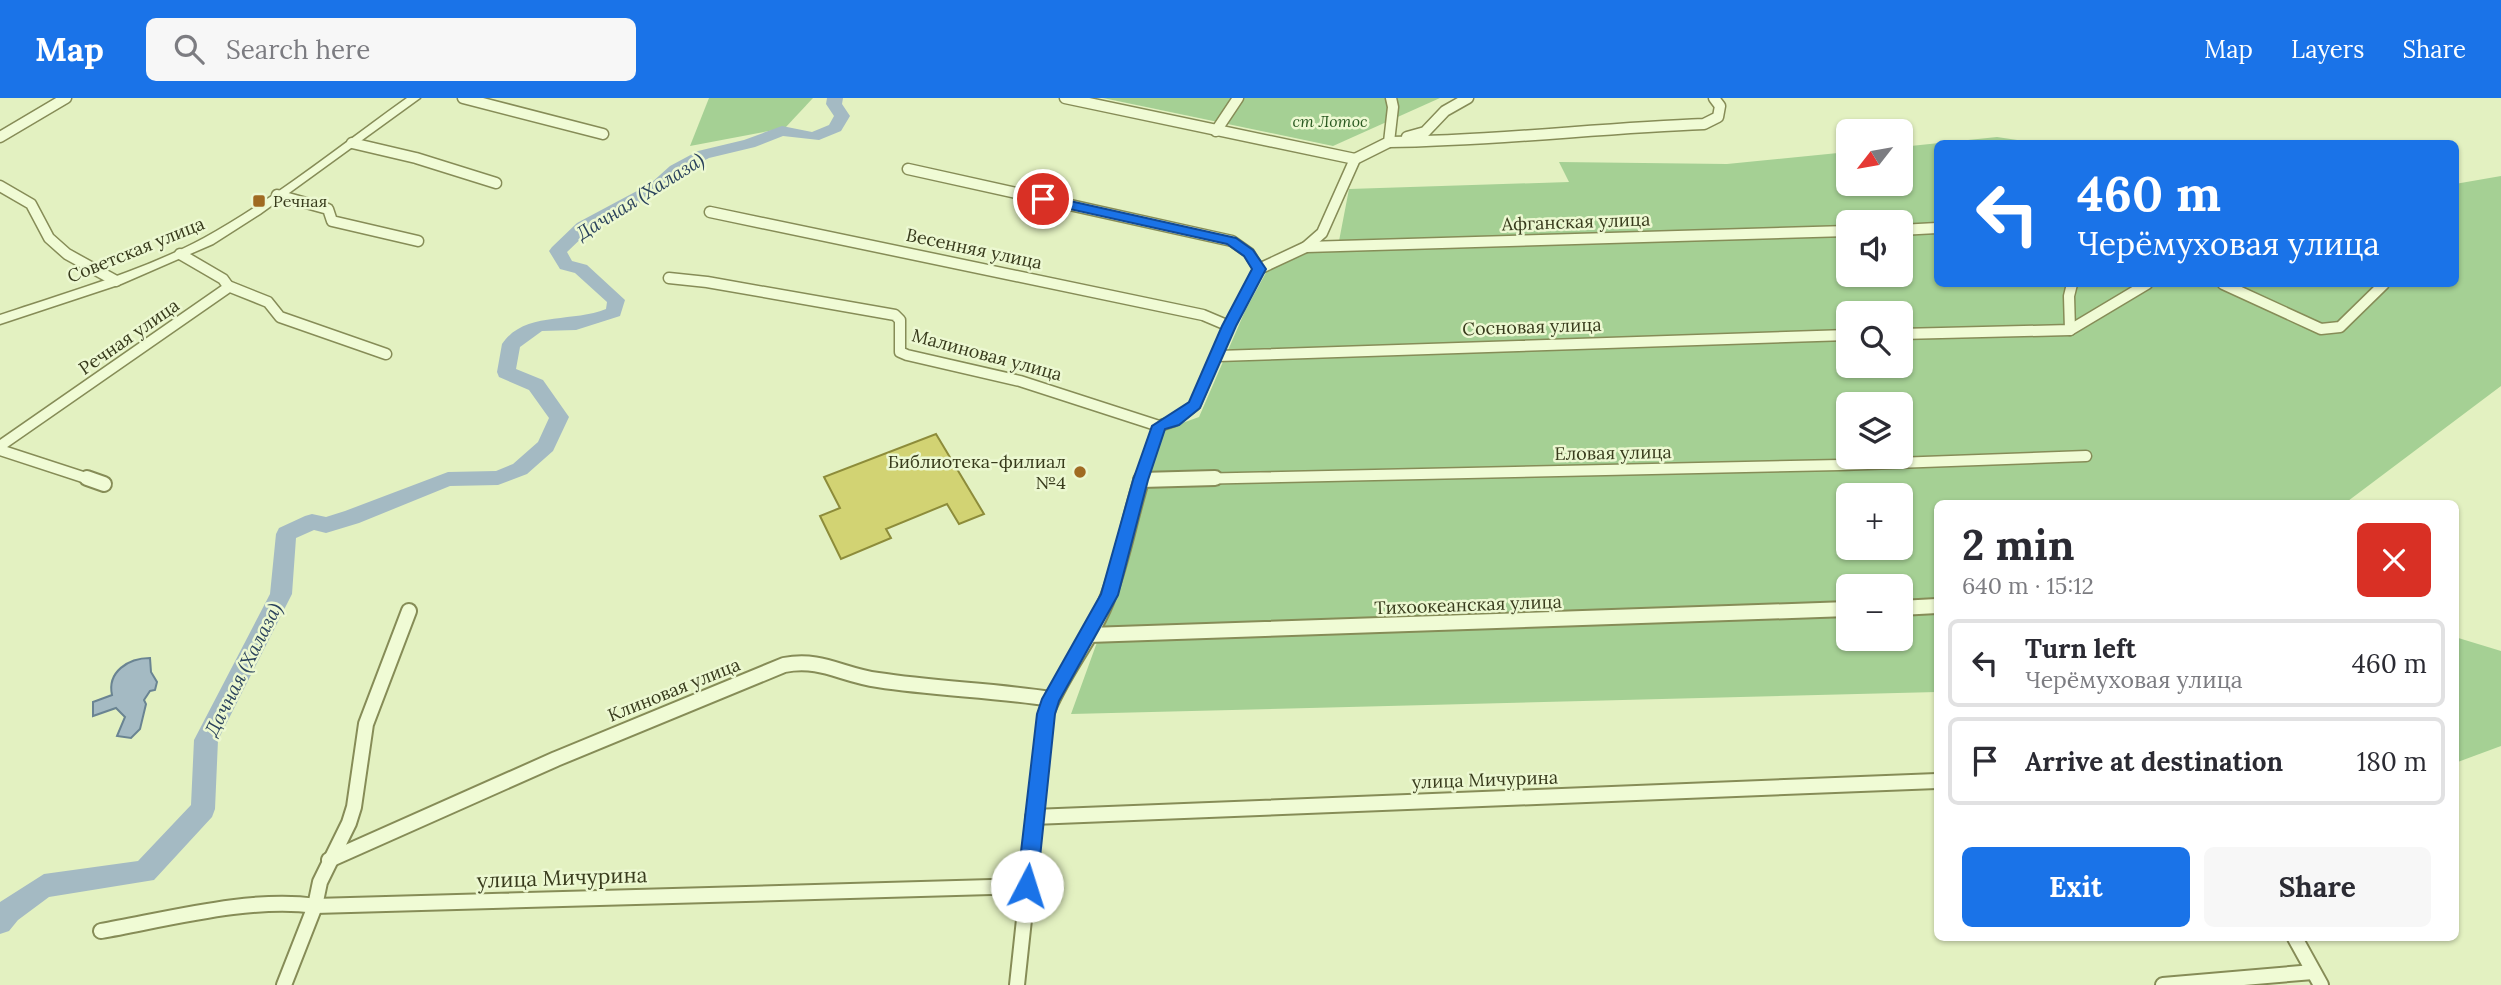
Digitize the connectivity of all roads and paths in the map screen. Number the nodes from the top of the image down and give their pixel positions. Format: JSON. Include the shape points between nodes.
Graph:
{"nodes":[{"id":1,"x":66,"y":98,"type":"edge"},
{"id":2,"x":414,"y":98,"type":"edge"},
{"id":3,"x":463,"y":98,"type":"edge"},
{"id":4,"x":1065,"y":98,"type":"edge"},
{"id":5,"x":1238,"y":98,"type":"edge"},
{"id":6,"x":1391,"y":98,"type":"edge"},
{"id":7,"x":1468,"y":98,"type":"edge"},
{"id":8,"x":1714,"y":98,"type":"edge"},
{"id":9,"x":1216,"y":131,"type":"junction"},
{"id":10,"x":603,"y":134,"type":"dead end"},
{"id":11,"x":0,"y":137,"type":"edge"},
{"id":12,"x":1390,"y":142,"type":"junction"},
{"id":13,"x":352,"y":143,"type":"junction"},
{"id":14,"x":1355,"y":159,"type":"junction"},
{"id":15,"x":908,"y":169,"type":"dead end"},
{"id":16,"x":496,"y":183,"type":"dead end"},
{"id":17,"x":0,"y":186,"type":"edge"},
{"id":18,"x":277,"y":195,"type":"junction"},
{"id":19,"x":710,"y":212,"type":"dead end"},
{"id":20,"x":1934,"y":228,"type":"edge"},
{"id":21,"x":1913,"y":229,"type":"edge"},
{"id":22,"x":1836,"y":231,"type":"edge"},
{"id":23,"x":418,"y":241,"type":"dead end"},
{"id":24,"x":1306,"y":247,"type":"junction"},
{"id":25,"x":180,"y":254,"type":"junction"},
{"id":26,"x":1259,"y":269,"type":"junction"},
{"id":27,"x":669,"y":278,"type":"dead end"},
{"id":28,"x":116,"y":281,"type":"junction"},
{"id":29,"x":228,"y":286,"type":"junction"},
{"id":30,"x":2071,"y":287,"type":"edge"},
{"id":31,"x":2142,"y":287,"type":"edge"},
{"id":32,"x":2229,"y":287,"type":"edge"},
{"id":33,"x":2381,"y":287,"type":"edge"},
{"id":34,"x":0,"y":320,"type":"edge"},
{"id":35,"x":1229,"y":326,"type":"junction"},
{"id":36,"x":2070,"y":330,"type":"junction"},
{"id":37,"x":1913,"y":334,"type":"edge"},
{"id":38,"x":1836,"y":335,"type":"edge"},
{"id":39,"x":386,"y":354,"type":"dead end"},
{"id":40,"x":1218,"y":356,"type":"junction"},
{"id":41,"x":1159,"y":426,"type":"junction"},
{"id":42,"x":0,"y":448,"type":"edge"},
{"id":43,"x":2086,"y":456,"type":"dead end"},
{"id":44,"x":1141,"y":480,"type":"junction"},
{"id":45,"x":104,"y":484,"type":"dead end"},
{"id":46,"x":1934,"y":606,"type":"edge"},
{"id":47,"x":1913,"y":607,"type":"edge"},
{"id":48,"x":1836,"y":609,"type":"edge"},
{"id":49,"x":409,"y":611,"type":"dead end"},
{"id":50,"x":1089,"y":635,"type":"junction"},
{"id":51,"x":1051,"y":699,"type":"junction"},
{"id":52,"x":1934,"y":781,"type":"edge"},
{"id":53,"x":1033,"y":817,"type":"junction"},
{"id":54,"x":329,"y":860,"type":"junction"},
{"id":55,"x":1027,"y":886,"type":"junction"},
{"id":56,"x":315,"y":906,"type":"junction"},
{"id":57,"x":101,"y":931,"type":"dead end"},
{"id":58,"x":2297,"y":941,"type":"edge"},
{"id":59,"x":2317,"y":979,"type":"edge"},
{"id":60,"x":284,"y":985,"type":"edge"},
{"id":61,"x":1017,"y":985,"type":"edge"},
{"id":62,"x":2163,"y":985,"type":"edge"}],
"edges":[{"from":1,"to":11,"type":"street"},
{"from":2,"to":13,"type":"street","name":"Советская улица"},
{"from":3,"to":10,"type":"street"},
{"from":4,"to":9,"type":"street"},
{"from":5,"to":9,"type":"street"},
{"from":6,"to":12,"type":"street"},
{"from":7,"to":12,"type":"street","via":[[1445,111],[1425,132]]},
{"from":8,"to":12,"type":"street","via":[[1720,106],[1718,117],[1704,124]]},
{"from":9,"to":14,"type":"street"},
{"from":12,"to":14,"type":"street"},
{"from":13,"to":16,"type":"street"},
{"from":13,"to":18,"type":"street","name":"Советская улица"},
{"from":14,"to":24,"type":"street","via":[[1322,233]]},
{"from":15,"to":26,"type":"street","via":[[1232,241],[1249,253]]},
{"from":17,"to":28,"type":"street","via":[[31,204],[49,238],[67,254]]},
{"from":18,"to":23,"type":"street","via":[[328,209],[332,221]]},
{"from":18,"to":25,"type":"street","name":"Советская улица","via":[[233,226]]},
{"from":19,"to":35,"type":"street","name":"Весенняя улица","via":[[1203,314]]},
{"from":20,"to":21,"type":"street"},
{"from":22,"to":24,"type":"street","name":"Афганская улица"},
{"from":24,"to":26,"type":"street"},
{"from":25,"to":28,"type":"street","name":"Советская улица"},
{"from":25,"to":29,"type":"street"},
{"from":26,"to":35,"type":"street"},
{"from":27,"to":41,"type":"street","name":"Малиновая улица","via":[[895,315],[900,320],[900,352],[907,355],[1020,381]]},
{"from":28,"to":34,"type":"street","name":"Советская улица"},
{"from":29,"to":39,"type":"street","via":[[268,302],[280,317]]},
{"from":29,"to":42,"type":"street","name":"Речная улица"},
{"from":30,"to":36,"type":"street"},
{"from":31,"to":36,"type":"street"},
{"from":32,"to":33,"type":"street","via":[[2320,329],[2340,327]]},
{"from":35,"to":40,"type":"street"},
{"from":36,"to":37,"type":"street"},
{"from":38,"to":40,"type":"street","name":"Сосновая улица"},
{"from":40,"to":41,"type":"street","via":[[1195,405]]},
{"from":41,"to":44,"type":"street"},
{"from":42,"to":45,"type":"street"},
{"from":43,"to":44,"type":"street","name":"Еловая улица"},
{"from":44,"to":50,"type":"street","via":[[1110,595]]},
{"from":46,"to":47,"type":"street"},
{"from":48,"to":50,"type":"street","name":"Тихоокеанская улица"},
{"from":49,"to":54,"type":"street","via":[[366,723],[349,823]]},
{"from":50,"to":51,"type":"street"},
{"from":51,"to":53,"type":"street"},
{"from":51,"to":54,"type":"street","name":"Клиновая улица","via":[[854,677],[805,660],[556,759]]},
{"from":52,"to":53,"type":"street","name":"улица Мичурина"},
{"from":53,"to":55,"type":"street"},
{"from":54,"to":56,"type":"street"},
{"from":55,"to":56,"type":"street","name":"улица Мичурина"},
{"from":55,"to":61,"type":"street"},
{"from":56,"to":57,"type":"street","name":"улица Мичурина","via":[[261,904]]},
{"from":56,"to":60,"type":"street"},
{"from":58,"to":59,"type":"street"},
{"from":59,"to":62,"type":"street"}]}
